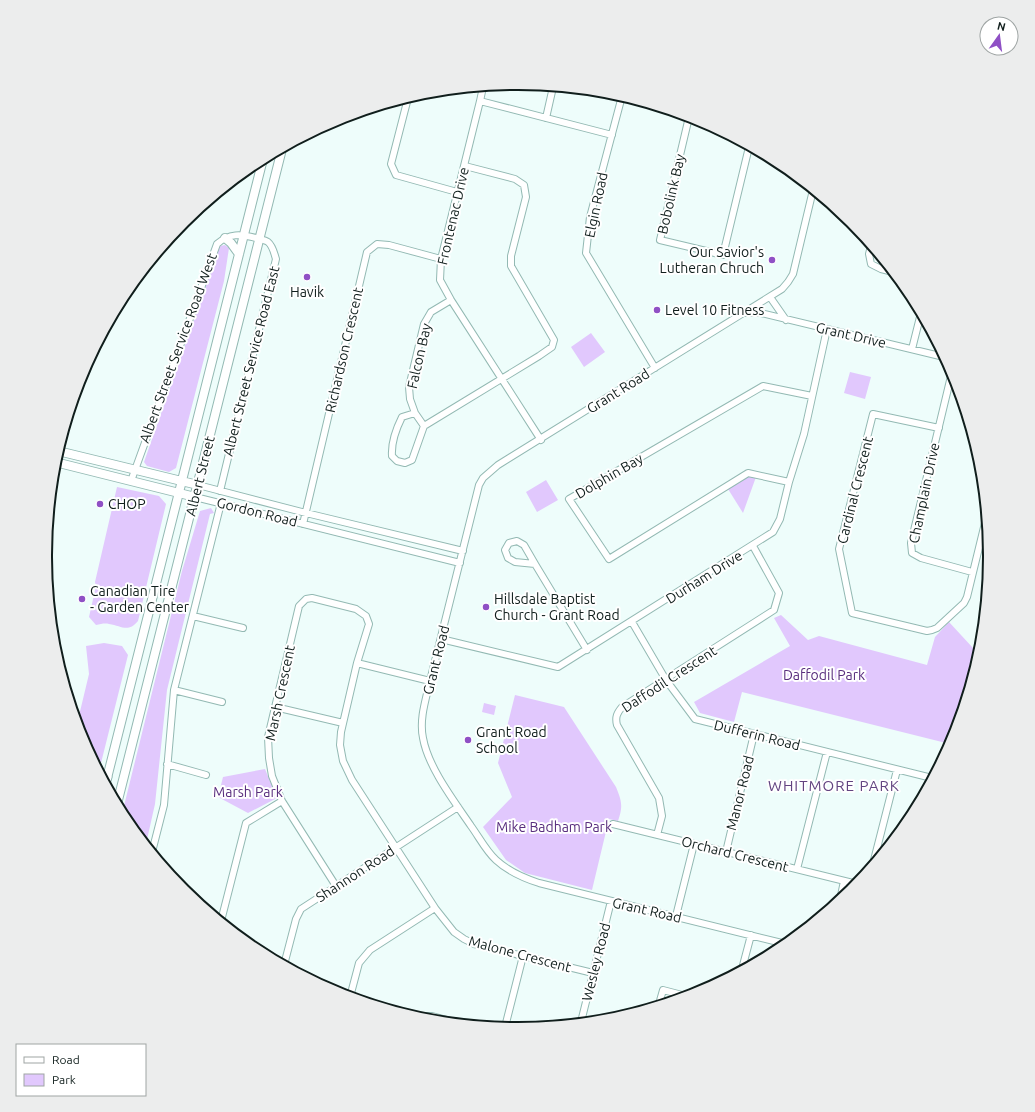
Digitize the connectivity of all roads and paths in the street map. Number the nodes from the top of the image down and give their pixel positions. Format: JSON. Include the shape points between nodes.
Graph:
{"nodes":[{"id":1,"x":482,"y":91,"type":"edge"},
{"id":2,"x":552,"y":91,"type":"edge"},
{"id":3,"x":480,"y":101,"type":"junction"},
{"id":4,"x":620,"y":102,"type":"edge"},
{"id":5,"x":407,"y":104,"type":"edge"},
{"id":6,"x":546,"y":118,"type":"junction"},
{"id":7,"x":688,"y":123,"type":"edge"},
{"id":8,"x":612,"y":135,"type":"junction"},
{"id":9,"x":748,"y":152,"type":"edge"},
{"id":10,"x":280,"y":156,"type":"edge"},
{"id":11,"x":464,"y":166,"type":"junction"},
{"id":12,"x":261,"y":168,"type":"edge"},
{"id":13,"x":457,"y":192,"type":"junction"},
{"id":14,"x":812,"y":196,"type":"edge"},
{"id":15,"x":244,"y":235,"type":"junction"},
{"id":16,"x":225,"y":238,"type":"junction"},
{"id":17,"x":259,"y":239,"type":"junction"},
{"id":18,"x":870,"y":252,"type":"edge"},
{"id":19,"x":239,"y":254,"type":"junction"},
{"id":20,"x":441,"y":258,"type":"junction"},
{"id":21,"x":884,"y":270,"type":"edge"},
{"id":22,"x":770,"y":296,"type":"junction"},
{"id":23,"x":451,"y":300,"type":"junction"},
{"id":24,"x":743,"y":313,"type":"junction"},
{"id":25,"x":786,"y":320,"type":"junction"},
{"id":26,"x":919,"y":320,"type":"edge"},
{"id":27,"x":827,"y":329,"type":"junction"},
{"id":28,"x":912,"y":349,"type":"junction"},
{"id":29,"x":937,"y":355,"type":"edge"},
{"id":30,"x":655,"y":368,"type":"junction"},
{"id":31,"x":502,"y":379,"type":"junction"},
{"id":32,"x":950,"y":382,"type":"edge"},
{"id":33,"x":812,"y":396,"type":"junction"},
{"id":34,"x":415,"y":413,"type":"junction"},
{"id":35,"x":424,"y":426,"type":"junction"},
{"id":36,"x":939,"y":428,"type":"junction"},
{"id":37,"x":541,"y":440,"type":"junction"},
{"id":38,"x":64,"y":453,"type":"edge"},
{"id":39,"x":61,"y":464,"type":"edge"},
{"id":40,"x":134,"y":470,"type":"junction"},
{"id":41,"x":131,"y":481,"type":"junction"},
{"id":42,"x":182,"y":481,"type":"junction"},
{"id":43,"x":789,"y":482,"type":"junction"},
{"id":44,"x":198,"y":485,"type":"junction"},
{"id":45,"x":220,"y":491,"type":"junction"},
{"id":46,"x":179,"y":493,"type":"junction"},
{"id":47,"x":195,"y":496,"type":"junction"},
{"id":48,"x":221,"y":503,"type":"junction"},
{"id":49,"x":306,"y":513,"type":"junction"},
{"id":50,"x":303,"y":524,"type":"junction"},
{"id":51,"x":386,"y":532,"type":"junction"},
{"id":52,"x":982,"y":533,"type":"edge"},
{"id":53,"x":384,"y":544,"type":"junction"},
{"id":54,"x":753,"y":546,"type":"junction"},
{"id":55,"x":463,"y":551,"type":"junction"},
{"id":56,"x":460,"y":563,"type":"junction"},
{"id":57,"x":535,"y":564,"type":"junction"},
{"id":58,"x":972,"y":572,"type":"junction"},
{"id":59,"x":192,"y":616,"type":"junction"},
{"id":60,"x":632,"y":622,"type":"junction"},
{"id":61,"x":243,"y":628,"type":"dead end"},
{"id":62,"x":441,"y":639,"type":"junction"},
{"id":63,"x":587,"y":650,"type":"junction"},
{"id":64,"x":357,"y":664,"type":"junction"},
{"id":65,"x":666,"y":680,"type":"junction"},
{"id":66,"x":430,"y":681,"type":"junction"},
{"id":67,"x":174,"y":690,"type":"junction"},
{"id":68,"x":222,"y":702,"type":"dead end"},
{"id":69,"x":275,"y":707,"type":"junction"},
{"id":70,"x":343,"y":723,"type":"junction"},
{"id":71,"x":754,"y":734,"type":"junction"},
{"id":72,"x":827,"y":752,"type":"junction"},
{"id":73,"x":167,"y":764,"type":"junction"},
{"id":74,"x":897,"y":770,"type":"junction"},
{"id":75,"x":206,"y":775,"type":"dead end"},
{"id":76,"x":107,"y":776,"type":"edge"},
{"id":77,"x":927,"y":777,"type":"edge"},
{"id":78,"x":119,"y":797,"type":"edge"},
{"id":79,"x":282,"y":801,"type":"junction"},
{"id":80,"x":458,"y":807,"type":"junction"},
{"id":81,"x":613,"y":824,"type":"dead end"},
{"id":82,"x":657,"y":835,"type":"junction"},
{"id":83,"x":694,"y":844,"type":"junction"},
{"id":84,"x":154,"y":846,"type":"edge"},
{"id":85,"x":396,"y":847,"type":"junction"},
{"id":86,"x":726,"y":852,"type":"junction"},
{"id":87,"x":876,"y":852,"type":"edge"},
{"id":88,"x":797,"y":869,"type":"junction"},
{"id":89,"x":844,"y":881,"type":"junction"},
{"id":90,"x":849,"y":882,"type":"edge"},
{"id":91,"x":336,"y":886,"type":"junction"},
{"id":92,"x":842,"y":889,"type":"edge"},
{"id":93,"x":611,"y":901,"type":"junction"},
{"id":94,"x":435,"y":908,"type":"junction"},
{"id":95,"x":223,"y":916,"type":"edge"},
{"id":96,"x":676,"y":916,"type":"junction"},
{"id":97,"x":751,"y":935,"type":"junction"},
{"id":98,"x":778,"y":942,"type":"edge"},
{"id":99,"x":523,"y":956,"type":"junction"},
{"id":100,"x":285,"y":959,"type":"edge"},
{"id":101,"x":744,"y":962,"type":"edge"},
{"id":102,"x":593,"y":973,"type":"junction"},
{"id":103,"x":352,"y":991,"type":"edge"},
{"id":104,"x":676,"y":993,"type":"edge"},
{"id":105,"x":660,"y":999,"type":"edge"},
{"id":106,"x":582,"y":1017,"type":"edge"},
{"id":107,"x":506,"y":1022,"type":"edge"}],
"edges":[{"from":1,"to":3,"type":"street","name":"Frontenac Drive"},
{"from":2,"to":6,"type":"street"},
{"from":3,"to":6,"type":"street"},
{"from":3,"to":11,"type":"street","name":"Frontenac Drive"},
{"from":4,"to":8,"type":"street","name":"Elgin Road"},
{"from":5,"to":13,"type":"street","via":[[391,164],[396,175]]},
{"from":6,"to":8,"type":"street"},
{"from":7,"to":9,"type":"street","name":"Bobolink Bay","via":[[660,240],[723,255]]},
{"from":8,"to":30,"type":"street","name":"Elgin Road","via":[[590,217],[586,253]]},
{"from":10,"to":17,"type":"main road","name":"Albert Street"},
{"from":11,"to":13,"type":"street","name":"Frontenac Drive"},
{"from":11,"to":31,"type":"street","via":[[515,179],[524,185],[526,197],[511,256],[511,266],[554,340],[552,347]]},
{"from":12,"to":15,"type":"main road","name":"Albert Street"},
{"from":13,"to":20,"type":"street","name":"Frontenac Drive"},
{"from":14,"to":22,"type":"street","name":"Grant Road","via":[[793,274],[782,289]]},
{"from":15,"to":16,"type":"street","name":"Albert Street Service Road West"},
{"from":15,"to":17,"type":"street"},
{"from":15,"to":19,"type":"main road","name":"Albert Street"},
{"from":16,"to":19,"type":"main road"},
{"from":16,"to":40,"type":"street","name":"Albert Street Service Road West","via":[[217,244]]},
{"from":17,"to":44,"type":"main road","name":"Albert Street"},
{"from":17,"to":45,"type":"street","name":"Albert Street Service Road East","via":[[268,242],[274,250],[276,259]]},
{"from":18,"to":21,"type":"street","via":[[871,264]]},
{"from":19,"to":42,"type":"main road","name":"Albert Street"},
{"from":20,"to":23,"type":"street","name":"Frontenac Drive","via":[[440,280]]},
{"from":20,"to":49,"type":"street","name":"Richardson Crescent","via":[[390,245],[377,244],[367,252]]},
{"from":22,"to":24,"type":"street","name":"Grant Road"},
{"from":22,"to":25,"type":"street"},
{"from":23,"to":31,"type":"street","name":"Frontenac Drive"},
{"from":23,"to":34,"type":"street","name":"Falcon Bay","via":[[431,312],[424,324],[409,387]]},
{"from":24,"to":25,"type":"street","name":"Grant Drive","via":[[761,313]]},
{"from":24,"to":30,"type":"street","name":"Grant Road"},
{"from":25,"to":27,"type":"street","name":"Grant Drive"},
{"from":26,"to":28,"type":"street"},
{"from":27,"to":28,"type":"street","name":"Grant Drive"},
{"from":27,"to":33,"type":"street","name":"Durham Drive"},
{"from":28,"to":29,"type":"street","name":"Grant Drive"},
{"from":30,"to":37,"type":"street","name":"Grant Road"},
{"from":31,"to":35,"type":"street"},
{"from":31,"to":37,"type":"street","name":"Frontenac Drive"},
{"from":32,"to":36,"type":"street","name":"Champlain Drive"},
{"from":33,"to":43,"type":"street","name":"Durham Drive","via":[[804,434]]},
{"from":33,"to":43,"type":"street","name":"Dolphin Bay","via":[[763,386],[569,499],[609,559],[748,473]]},
{"from":34,"to":35,"type":"street","name":"Falcon Bay"},
{"from":34,"to":35,"type":"street","via":[[402,417],[391,445],[392,456],[406,463],[412,460]]},
{"from":36,"to":58,"type":"street","name":"Champlain Drive","via":[[911,543],[912,553],[921,558]]},
{"from":36,"to":58,"type":"street","name":"Cardinal Crescent","via":[[874,414],[839,549],[852,613],[927,631],[932,630],[964,603]]},
{"from":37,"to":55,"type":"street","name":"Grant Road","via":[[498,465],[479,485]]},
{"from":38,"to":40,"type":"main road","name":"Gordon Road"},
{"from":39,"to":41,"type":"main road","name":"Gordon Road"},
{"from":40,"to":41,"type":"street","name":"Albert Street Service Road West"},
{"from":40,"to":42,"type":"main road","name":"Gordon Road"},
{"from":41,"to":46,"type":"main road","name":"Gordon Road"},
{"from":42,"to":44,"type":"main road","name":"Gordon Road"},
{"from":42,"to":46,"type":"main road","name":"Albert Street"},
{"from":43,"to":54,"type":"street","name":"Durham Drive","via":[[780,519],[773,532]]},
{"from":44,"to":45,"type":"street","name":"Gordon Road"},
{"from":44,"to":47,"type":"main road","name":"Albert Street"},
{"from":45,"to":49,"type":"street","name":"Gordon Road"},
{"from":46,"to":47,"type":"main road","name":"Gordon Road"},
{"from":46,"to":76,"type":"main road","name":"Albert Street"},
{"from":47,"to":48,"type":"street","name":"Gordon Road"},
{"from":47,"to":78,"type":"main road","name":"Albert Street"},
{"from":48,"to":50,"type":"street","name":"Gordon Road"},
{"from":48,"to":59,"type":"street","name":"Albert Street"},
{"from":49,"to":50,"type":"street","name":"Richardson Crescent"},
{"from":49,"to":51,"type":"street","name":"Gordon Road"},
{"from":50,"to":53,"type":"street","name":"Gordon Road"},
{"from":51,"to":53,"type":"street"},
{"from":51,"to":55,"type":"street","name":"Gordon Road"},
{"from":52,"to":58,"type":"street","name":"Cardinal Crescent"},
{"from":53,"to":56,"type":"street","name":"Gordon Road"},
{"from":54,"to":60,"type":"street","name":"Durham Drive"},
{"from":54,"to":65,"type":"street","name":"Daffodil Crescent","via":[[779,593],[774,610]]},
{"from":55,"to":56,"type":"street","name":"Grant Road"},
{"from":56,"to":62,"type":"street","name":"Grant Road"},
{"from":57,"to":57,"type":"street","via":[[524,545],[517,541],[509,543],[505,550],[508,558],[515,562]]},
{"from":57,"to":63,"type":"street"},
{"from":59,"to":61,"type":"street"},
{"from":59,"to":67,"type":"street","name":"Albert Street"},
{"from":60,"to":63,"type":"street","name":"Durham Drive"},
{"from":60,"to":65,"type":"street","name":"Dufferin Road"},
{"from":62,"to":63,"type":"street","name":"Durham Drive","via":[[558,668]]},
{"from":62,"to":66,"type":"street","name":"Grant Road"},
{"from":64,"to":66,"type":"street"},
{"from":64,"to":69,"type":"street","name":"Marsh Crescent","via":[[369,624],[366,616],[356,609],[312,598],[306,599],[299,606]]},
{"from":64,"to":70,"type":"street","name":"Marsh Crescent"},
{"from":65,"to":71,"type":"street","name":"Dufferin Road","via":[[695,719]]},
{"from":65,"to":82,"type":"street","name":"Daffodil Crescent","via":[[622,707],[615,718],[659,798],[662,816]]},
{"from":66,"to":80,"type":"street","name":"Grant Road","via":[[423,711],[425,750]]},
{"from":67,"to":68,"type":"street"},
{"from":67,"to":73,"type":"street","name":"Albert Street"},
{"from":69,"to":70,"type":"street"},
{"from":69,"to":79,"type":"street","name":"Marsh Crescent","via":[[268,737],[269,758],[272,776]]},
{"from":70,"to":85,"type":"street","name":"Marsh Crescent","via":[[340,746],[343,761],[352,780]]},
{"from":71,"to":72,"type":"street","name":"Dufferin Road"},
{"from":71,"to":86,"type":"street","name":"Manor Road"},
{"from":72,"to":74,"type":"street","name":"Dufferin Road"},
{"from":72,"to":88,"type":"street"},
{"from":73,"to":75,"type":"street"},
{"from":73,"to":84,"type":"street","name":"Albert Street","via":[[164,805]]},
{"from":74,"to":77,"type":"street","name":"Dufferin Road"},
{"from":74,"to":87,"type":"street"},
{"from":79,"to":91,"type":"street","name":"Marsh Crescent"},
{"from":79,"to":95,"type":"street","via":[[246,823]]},
{"from":80,"to":85,"type":"street","name":"Shannon Road"},
{"from":80,"to":93,"type":"street","name":"Grant Road","via":[[496,860],[508,870],[539,884]]},
{"from":81,"to":82,"type":"street","name":"Orchard Crescent"},
{"from":82,"to":83,"type":"street","name":"Orchard Crescent"},
{"from":83,"to":86,"type":"street","name":"Orchard Crescent"},
{"from":83,"to":96,"type":"street"},
{"from":85,"to":91,"type":"street","name":"Shannon Road"},
{"from":85,"to":94,"type":"street","name":"Malone Crescent"},
{"from":86,"to":88,"type":"street","name":"Orchard Crescent"},
{"from":88,"to":89,"type":"street","name":"Orchard Crescent"},
{"from":89,"to":90,"type":"street","name":"Orchard Crescent"},
{"from":89,"to":92,"type":"street"},
{"from":91,"to":100,"type":"street","name":"Shannon Road","via":[[302,909],[296,919]]},
{"from":93,"to":96,"type":"street","name":"Grant Road"},
{"from":93,"to":102,"type":"street","name":"Wesley Road"},
{"from":94,"to":99,"type":"street","name":"Malone Crescent","via":[[454,932],[464,939],[474,944]]},
{"from":94,"to":103,"type":"street","via":[[370,950],[359,963]]},
{"from":96,"to":97,"type":"street","name":"Grant Road"},
{"from":97,"to":98,"type":"street","name":"Grant Road"},
{"from":97,"to":101,"type":"street"},
{"from":99,"to":102,"type":"street","name":"Malone Crescent"},
{"from":99,"to":107,"type":"street"},
{"from":102,"to":106,"type":"street","name":"Wesley Road"},
{"from":104,"to":105,"type":"street","via":[[663,990]]}]}
